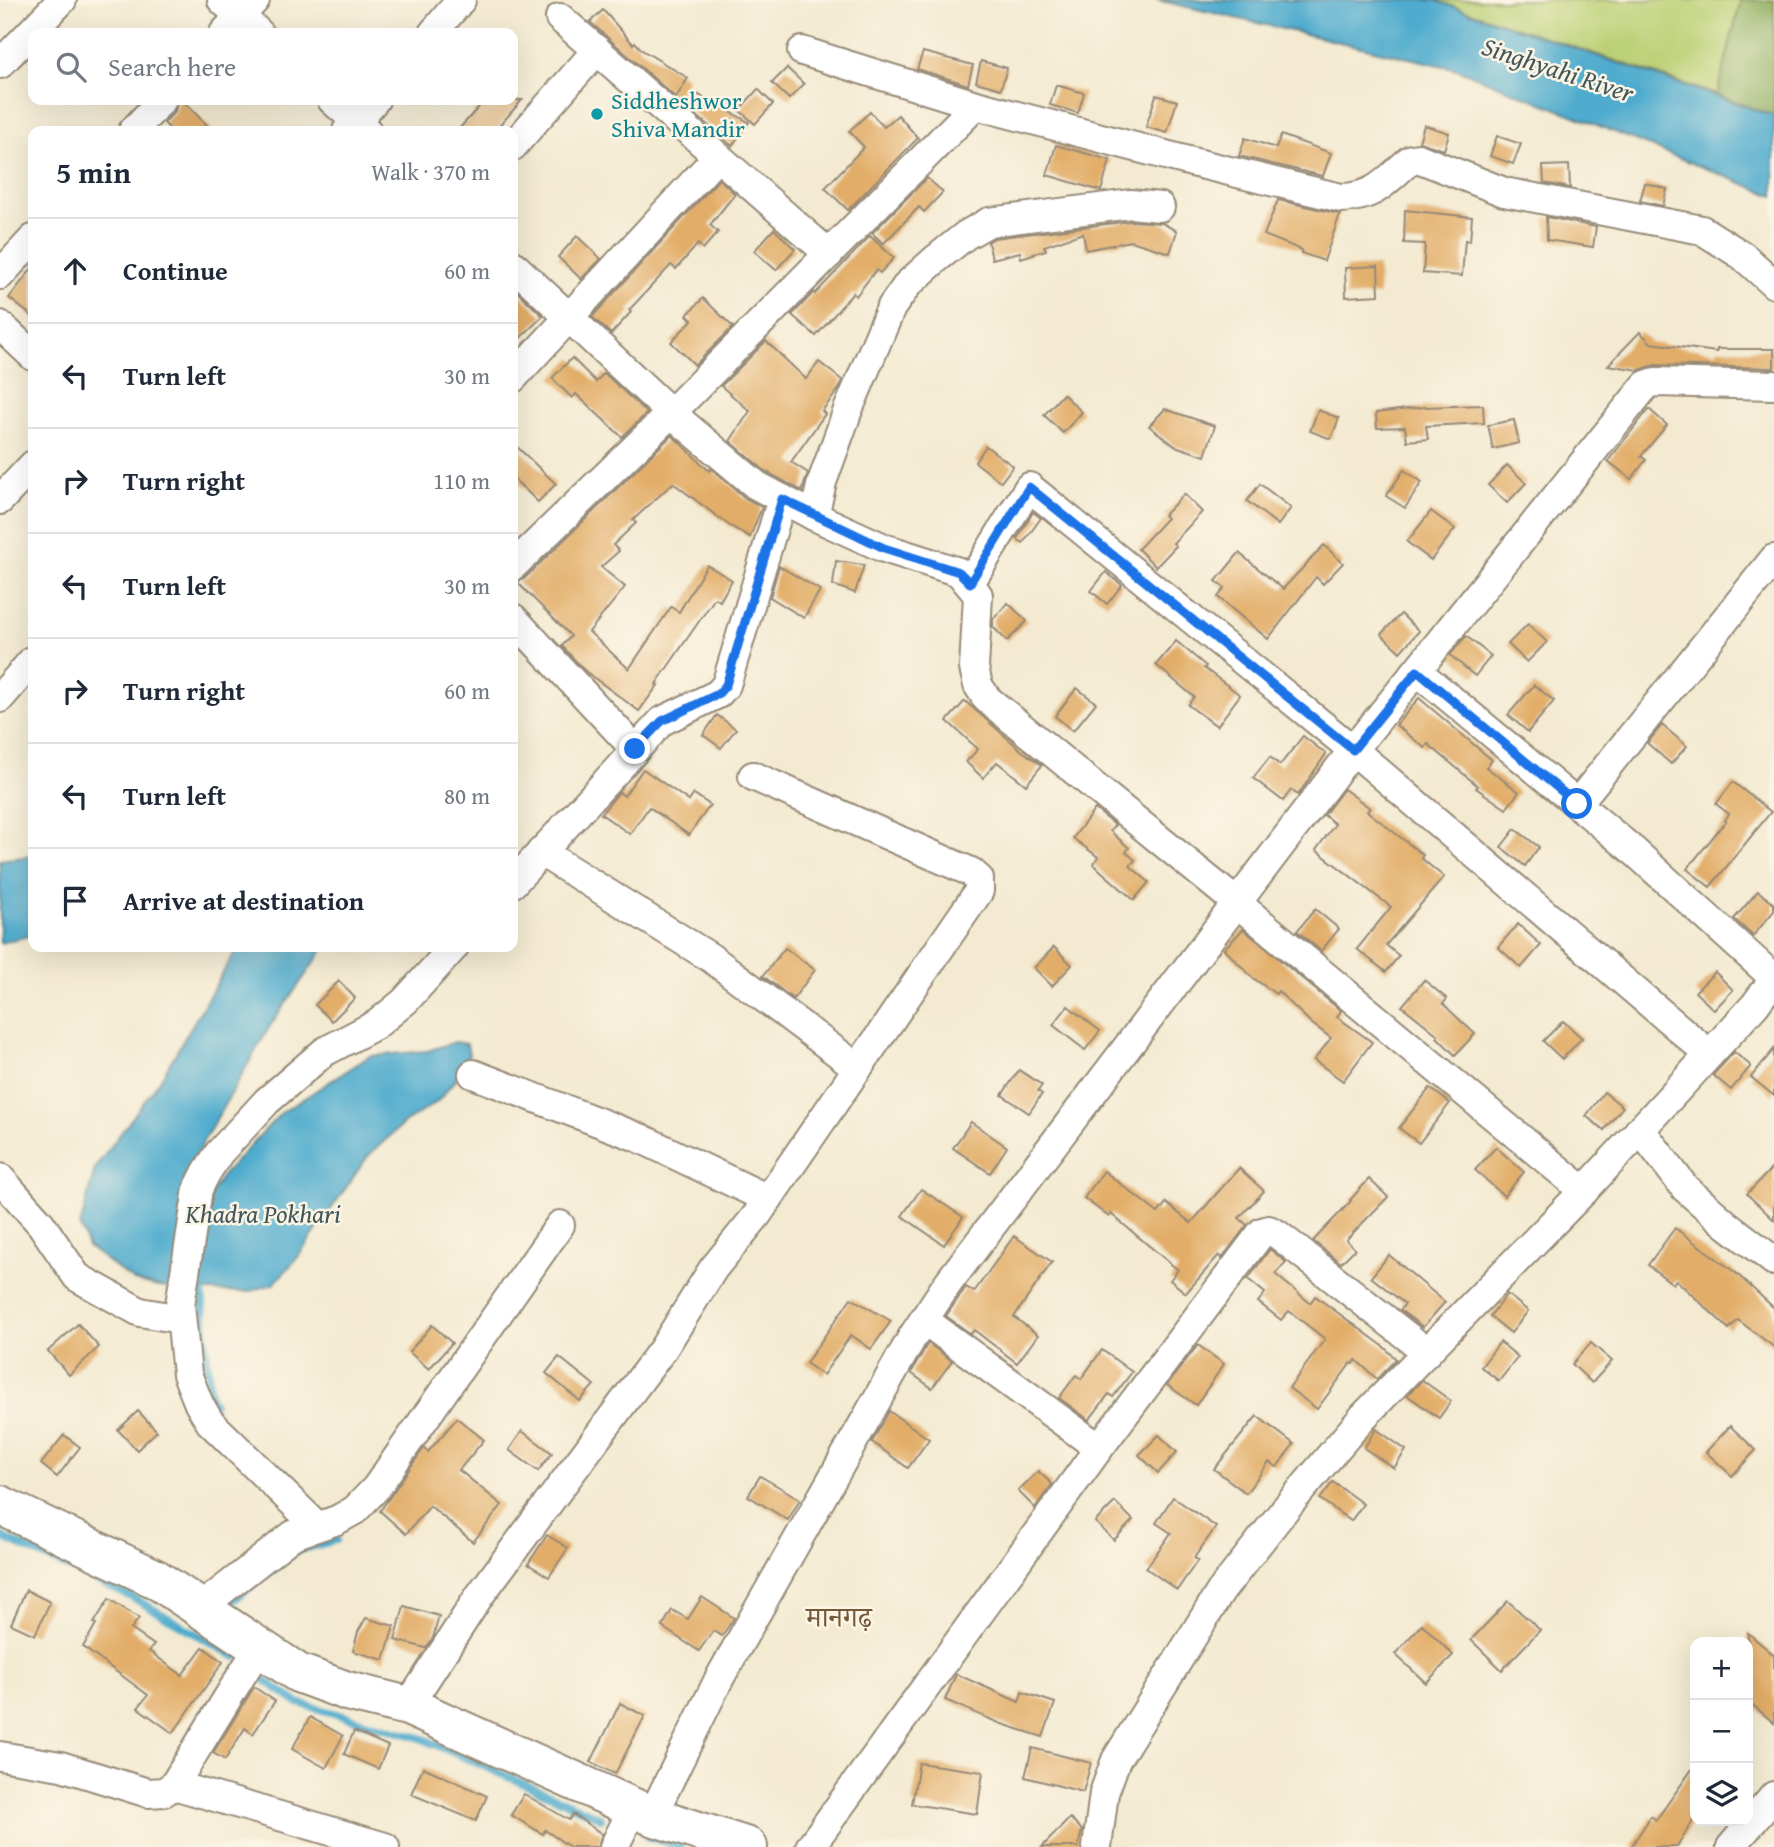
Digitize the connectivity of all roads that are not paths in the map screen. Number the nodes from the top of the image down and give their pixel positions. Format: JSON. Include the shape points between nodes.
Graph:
{"nodes":[{"id":1,"x":62,"y":0,"type":"edge"},
{"id":2,"x":461,"y":0,"type":"edge"},
{"id":3,"x":560,"y":18,"type":"dead end"},
{"id":4,"x":35,"y":28,"type":"edge"},
{"id":5,"x":437,"y":28,"type":"edge"},
{"id":6,"x":28,"y":35,"type":"edge"},
{"id":7,"x":597,"y":50,"type":"junction"},
{"id":8,"x":802,"y":51,"type":"dead end"},
{"id":9,"x":0,"y":64,"type":"edge"},
{"id":10,"x":157,"y":105,"type":"edge"},
{"id":11,"x":336,"y":105,"type":"edge"},
{"id":12,"x":372,"y":105,"type":"edge"},
{"id":13,"x":976,"y":105,"type":"junction"},
{"id":14,"x":138,"y":126,"type":"edge"},
{"id":15,"x":355,"y":126,"type":"edge"},
{"id":16,"x":358,"y":126,"type":"edge"},
{"id":17,"x":518,"y":140,"type":"edge"},
{"id":18,"x":717,"y":157,"type":"junction"},
{"id":19,"x":1160,"y":207,"type":"dead end"},
{"id":20,"x":28,"y":244,"type":"edge"},
{"id":21,"x":829,"y":254,"type":"junction"},
{"id":22,"x":518,"y":270,"type":"edge"},
{"id":23,"x":0,"y":275,"type":"edge"},
{"id":24,"x":1774,"y":284,"type":"edge"},
{"id":25,"x":569,"y":317,"type":"junction"},
{"id":26,"x":0,"y":326,"type":"edge"},
{"id":27,"x":28,"y":351,"type":"edge"},
{"id":28,"x":518,"y":373,"type":"edge"},
{"id":29,"x":1774,"y":385,"type":"edge"},
{"id":30,"x":671,"y":413,"type":"junction"},
{"id":31,"x":28,"y":470,"type":"edge"},
{"id":32,"x":782,"y":499,"type":"junction"},
{"id":33,"x":0,"y":500,"type":"edge"},
{"id":34,"x":814,"y":516,"type":"junction"},
{"id":35,"x":1774,"y":559,"type":"edge"},
{"id":36,"x":518,"y":561,"type":"edge"},
{"id":37,"x":970,"y":583,"type":"junction"},
{"id":38,"x":518,"y":623,"type":"edge"},
{"id":39,"x":28,"y":666,"type":"edge"},
{"id":40,"x":1417,"y":671,"type":"junction"},
{"id":41,"x":0,"y":698,"type":"edge"},
{"id":42,"x":635,"y":749,"type":"junction"},
{"id":43,"x":1353,"y":750,"type":"junction"},
{"id":44,"x":753,"y":776,"type":"dead end"},
{"id":45,"x":1577,"y":804,"type":"junction"},
{"id":46,"x":541,"y":852,"type":"junction"},
{"id":47,"x":518,"y":877,"type":"edge"},
{"id":48,"x":1237,"y":903,"type":"junction"},
{"id":49,"x":449,"y":952,"type":"edge"},
{"id":50,"x":1771,"y":991,"type":"edge"},
{"id":51,"x":1709,"y":1054,"type":"junction"},
{"id":52,"x":858,"y":1068,"type":"junction"},
{"id":53,"x":473,"y":1074,"type":"dead end"},
{"id":54,"x":1640,"y":1129,"type":"junction"},
{"id":55,"x":0,"y":1178,"type":"edge"},
{"id":56,"x":1584,"y":1191,"type":"junction"},
{"id":57,"x":768,"y":1199,"type":"junction"},
{"id":58,"x":560,"y":1225,"type":"dead end"},
{"id":59,"x":1774,"y":1261,"type":"edge"},
{"id":60,"x":180,"y":1312,"type":"junction"},
{"id":61,"x":923,"y":1320,"type":"junction"},
{"id":62,"x":1427,"y":1352,"type":"junction"},
{"id":63,"x":1099,"y":1448,"type":"junction"},
{"id":64,"x":0,"y":1506,"type":"edge"},
{"id":65,"x":317,"y":1526,"type":"junction"},
{"id":66,"x":200,"y":1608,"type":"junction"},
{"id":67,"x":259,"y":1647,"type":"junction"},
{"id":68,"x":408,"y":1706,"type":"junction"},
{"id":69,"x":0,"y":1756,"type":"edge"},
{"id":70,"x":174,"y":1785,"type":"junction"},
{"id":71,"x":1774,"y":1796,"type":"edge"},
{"id":72,"x":643,"y":1812,"type":"junction"},
{"id":73,"x":385,"y":1847,"type":"edge"},
{"id":74,"x":614,"y":1847,"type":"edge"},
{"id":75,"x":748,"y":1847,"type":"edge"},
{"id":76,"x":810,"y":1847,"type":"edge"},
{"id":77,"x":1097,"y":1847,"type":"edge"},
{"id":78,"x":1731,"y":1847,"type":"edge"}],
"edges":[{"from":1,"to":4,"type":"street"},
{"from":2,"to":5,"type":"street"},
{"from":3,"to":7,"type":"street"},
{"from":6,"to":9,"type":"street"},
{"from":7,"to":17,"type":"street"},
{"from":7,"to":18,"type":"street"},
{"from":8,"to":13,"type":"street"},
{"from":10,"to":14,"type":"street"},
{"from":11,"to":15,"type":"street"},
{"from":12,"to":16,"type":"street"},
{"from":13,"to":21,"type":"street"},
{"from":13,"to":24,"type":"street","via":[[1341,198],[1377,190],[1418,158],[1504,192],[1702,230],[1743,256]]},
{"from":18,"to":21,"type":"street"},
{"from":18,"to":25,"type":"street"},
{"from":19,"to":34,"type":"street","via":[[1131,204],[989,222],[966,235],[908,284],[891,308],[848,410]]},
{"from":20,"to":23,"type":"street"},
{"from":21,"to":30,"type":"street"},
{"from":22,"to":25,"type":"street"},
{"from":25,"to":28,"type":"street"},
{"from":25,"to":30,"type":"street"},
{"from":26,"to":27,"type":"street"},
{"from":29,"to":40,"type":"street","via":[[1646,385]]},
{"from":30,"to":32,"type":"street","via":[[756,485]]},
{"from":30,"to":36,"type":"street"},
{"from":31,"to":33,"type":"street"},
{"from":32,"to":34,"type":"street"},
{"from":32,"to":42,"type":"street","via":[[726,685],[718,694],[662,721]]},
{"from":34,"to":37,"type":"street","via":[[884,548],[959,572]]},
{"from":35,"to":45,"type":"street"},
{"from":37,"to":43,"type":"street","via":[[1029,487]]},
{"from":37,"to":48,"type":"street","via":[[978,595],[974,668],[987,699]]},
{"from":38,"to":42,"type":"street"},
{"from":39,"to":41,"type":"street"},
{"from":40,"to":43,"type":"street"},
{"from":40,"to":45,"type":"street"},
{"from":42,"to":46,"type":"street"},
{"from":43,"to":48,"type":"street"},
{"from":43,"to":51,"type":"street"},
{"from":44,"to":52,"type":"street","via":[[979,879],[979,891]]},
{"from":45,"to":50,"type":"street","via":[[1635,852]]},
{"from":46,"to":47,"type":"street"},
{"from":46,"to":52,"type":"street","via":[[712,958]]},
{"from":48,"to":56,"type":"street"},
{"from":48,"to":61,"type":"street"},
{"from":49,"to":60,"type":"street","via":[[405,1001],[377,1024],[324,1052],[267,1101],[219,1153],[198,1189]]},
{"from":50,"to":51,"type":"street"},
{"from":51,"to":54,"type":"street"},
{"from":52,"to":57,"type":"street"},
{"from":53,"to":57,"type":"street","via":[[640,1138]]},
{"from":54,"to":56,"type":"street"},
{"from":54,"to":59,"type":"street","via":[[1685,1188]]},
{"from":55,"to":60,"type":"street","via":[[41,1224],[77,1277],[139,1312]]},
{"from":56,"to":62,"type":"street"},
{"from":57,"to":68,"type":"street","via":[[480,1595]]},
{"from":58,"to":65,"type":"street","via":[[376,1488],[355,1510]]},
{"from":60,"to":65,"type":"street","via":[[187,1374],[210,1422]]},
{"from":61,"to":63,"type":"street"},
{"from":61,"to":72,"type":"street"},
{"from":62,"to":63,"type":"street","via":[[1266,1230]]},
{"from":62,"to":77,"type":"street","via":[[1363,1418],[1221,1591],[1116,1760],[1104,1793]]},
{"from":63,"to":76,"type":"street"},
{"from":64,"to":66,"type":"street","via":[[156,1578]]},
{"from":65,"to":66,"type":"street","via":[[293,1535]]},
{"from":66,"to":67,"type":"street"},
{"from":67,"to":68,"type":"street","via":[[298,1673]]},
{"from":67,"to":70,"type":"street"},
{"from":68,"to":72,"type":"street"},
{"from":69,"to":70,"type":"street","via":[[61,1766],[148,1793],[164,1792]]},
{"from":70,"to":73,"type":"street"},
{"from":71,"to":78,"type":"street"},
{"from":72,"to":74,"type":"street"},
{"from":72,"to":75,"type":"street"}]}
